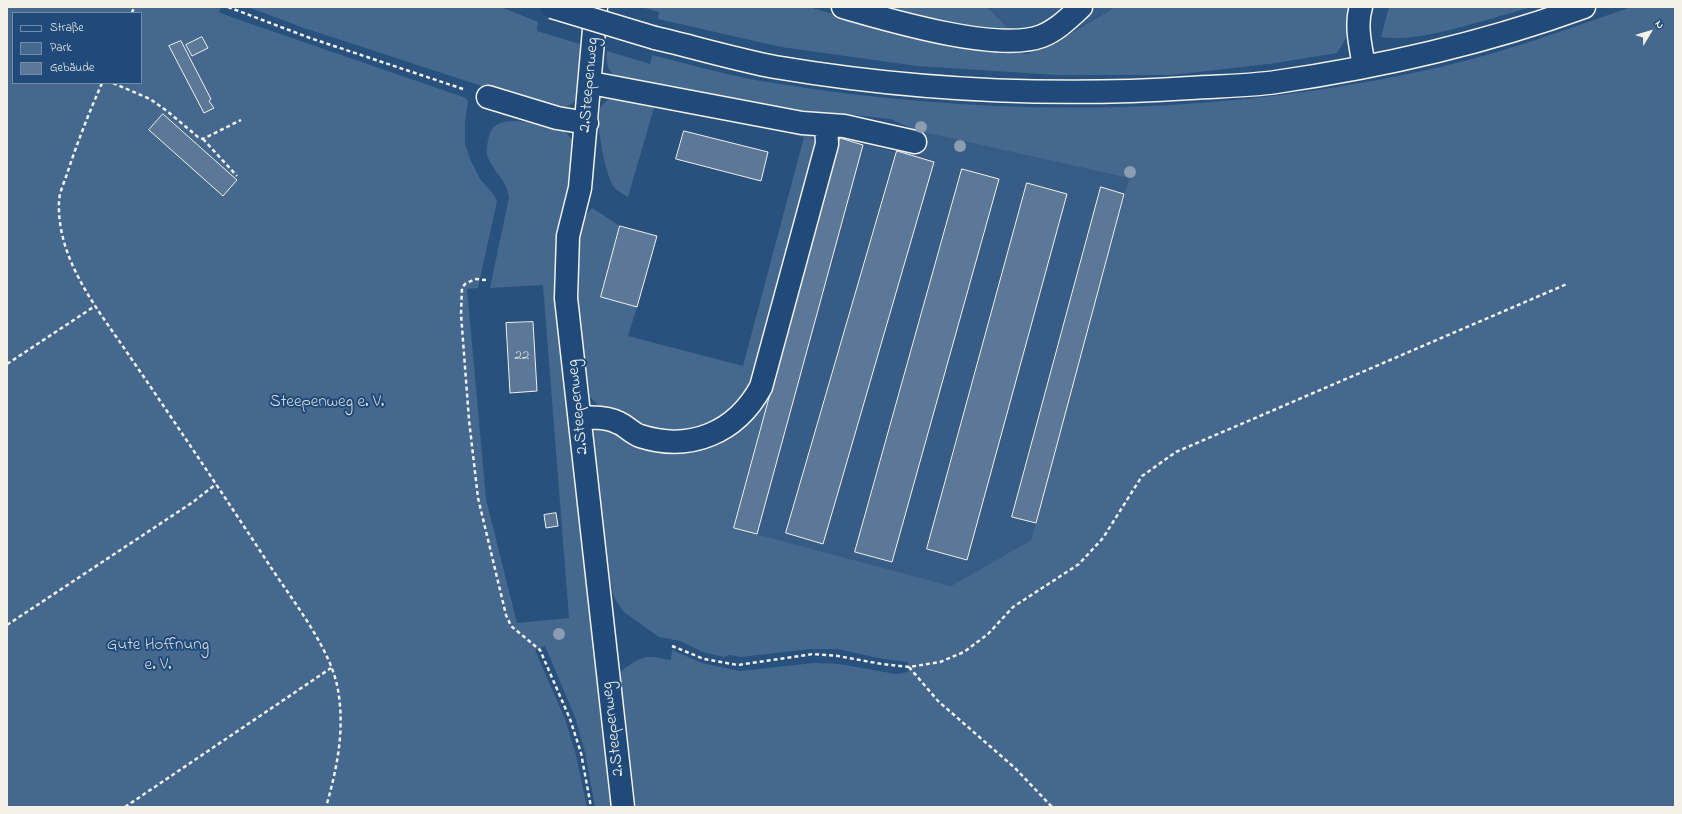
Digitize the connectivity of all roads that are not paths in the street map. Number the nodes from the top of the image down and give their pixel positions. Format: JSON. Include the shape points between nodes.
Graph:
{"nodes":[{"id":1,"x":552,"y":7,"type":"edge"},
{"id":2,"x":596,"y":7,"type":"edge"},
{"id":3,"x":843,"y":7,"type":"edge"},
{"id":4,"x":1081,"y":7,"type":"edge"},
{"id":5,"x":1361,"y":7,"type":"edge"},
{"id":6,"x":1584,"y":7,"type":"edge"},
{"id":7,"x":1364,"y":66,"type":"junction"},
{"id":8,"x":591,"y":83,"type":"junction"},
{"id":9,"x":488,"y":97,"type":"road end"},
{"id":10,"x":587,"y":123,"type":"junction"},
{"id":11,"x":826,"y":125,"type":"junction"},
{"id":12,"x":915,"y":142,"type":"dead end"},
{"id":13,"x":580,"y":418,"type":"junction"},
{"id":14,"x":623,"y":807,"type":"edge"}],
"edges":[{"from":1,"to":7,"type":"main road","bridge":true,"via":[[655,38],[774,66],[916,85],[1056,92],[1152,90],[1274,82]]},
{"from":2,"to":8,"type":"main road","name":"2.Steepenweg"},
{"from":3,"to":4,"type":"main road","via":[[939,32],[993,40],[1025,40],[1042,36],[1058,27]]},
{"from":5,"to":7,"type":"main road","via":[[1359,39]]},
{"from":6,"to":7,"type":"main road","via":[[1541,23],[1447,48]]},
{"from":8,"to":10,"type":"main road","name":"2.Steepenweg"},
{"from":8,"to":11,"type":"main road"},
{"from":9,"to":10,"type":"main road","via":[[557,118]]},
{"from":10,"to":13,"type":"main road","name":"2.Steepenweg","via":[[580,188],[568,236],[566,298]]},
{"from":11,"to":12,"type":"main road","via":[[844,126]]},
{"from":11,"to":13,"type":"main road","via":[[827,144],[761,387],[753,402],[736,419],[714,434],[691,441],[665,442],[638,435],[618,422],[592,417]]},
{"from":13,"to":14,"type":"main road","name":"2.Steepenweg"}]}
